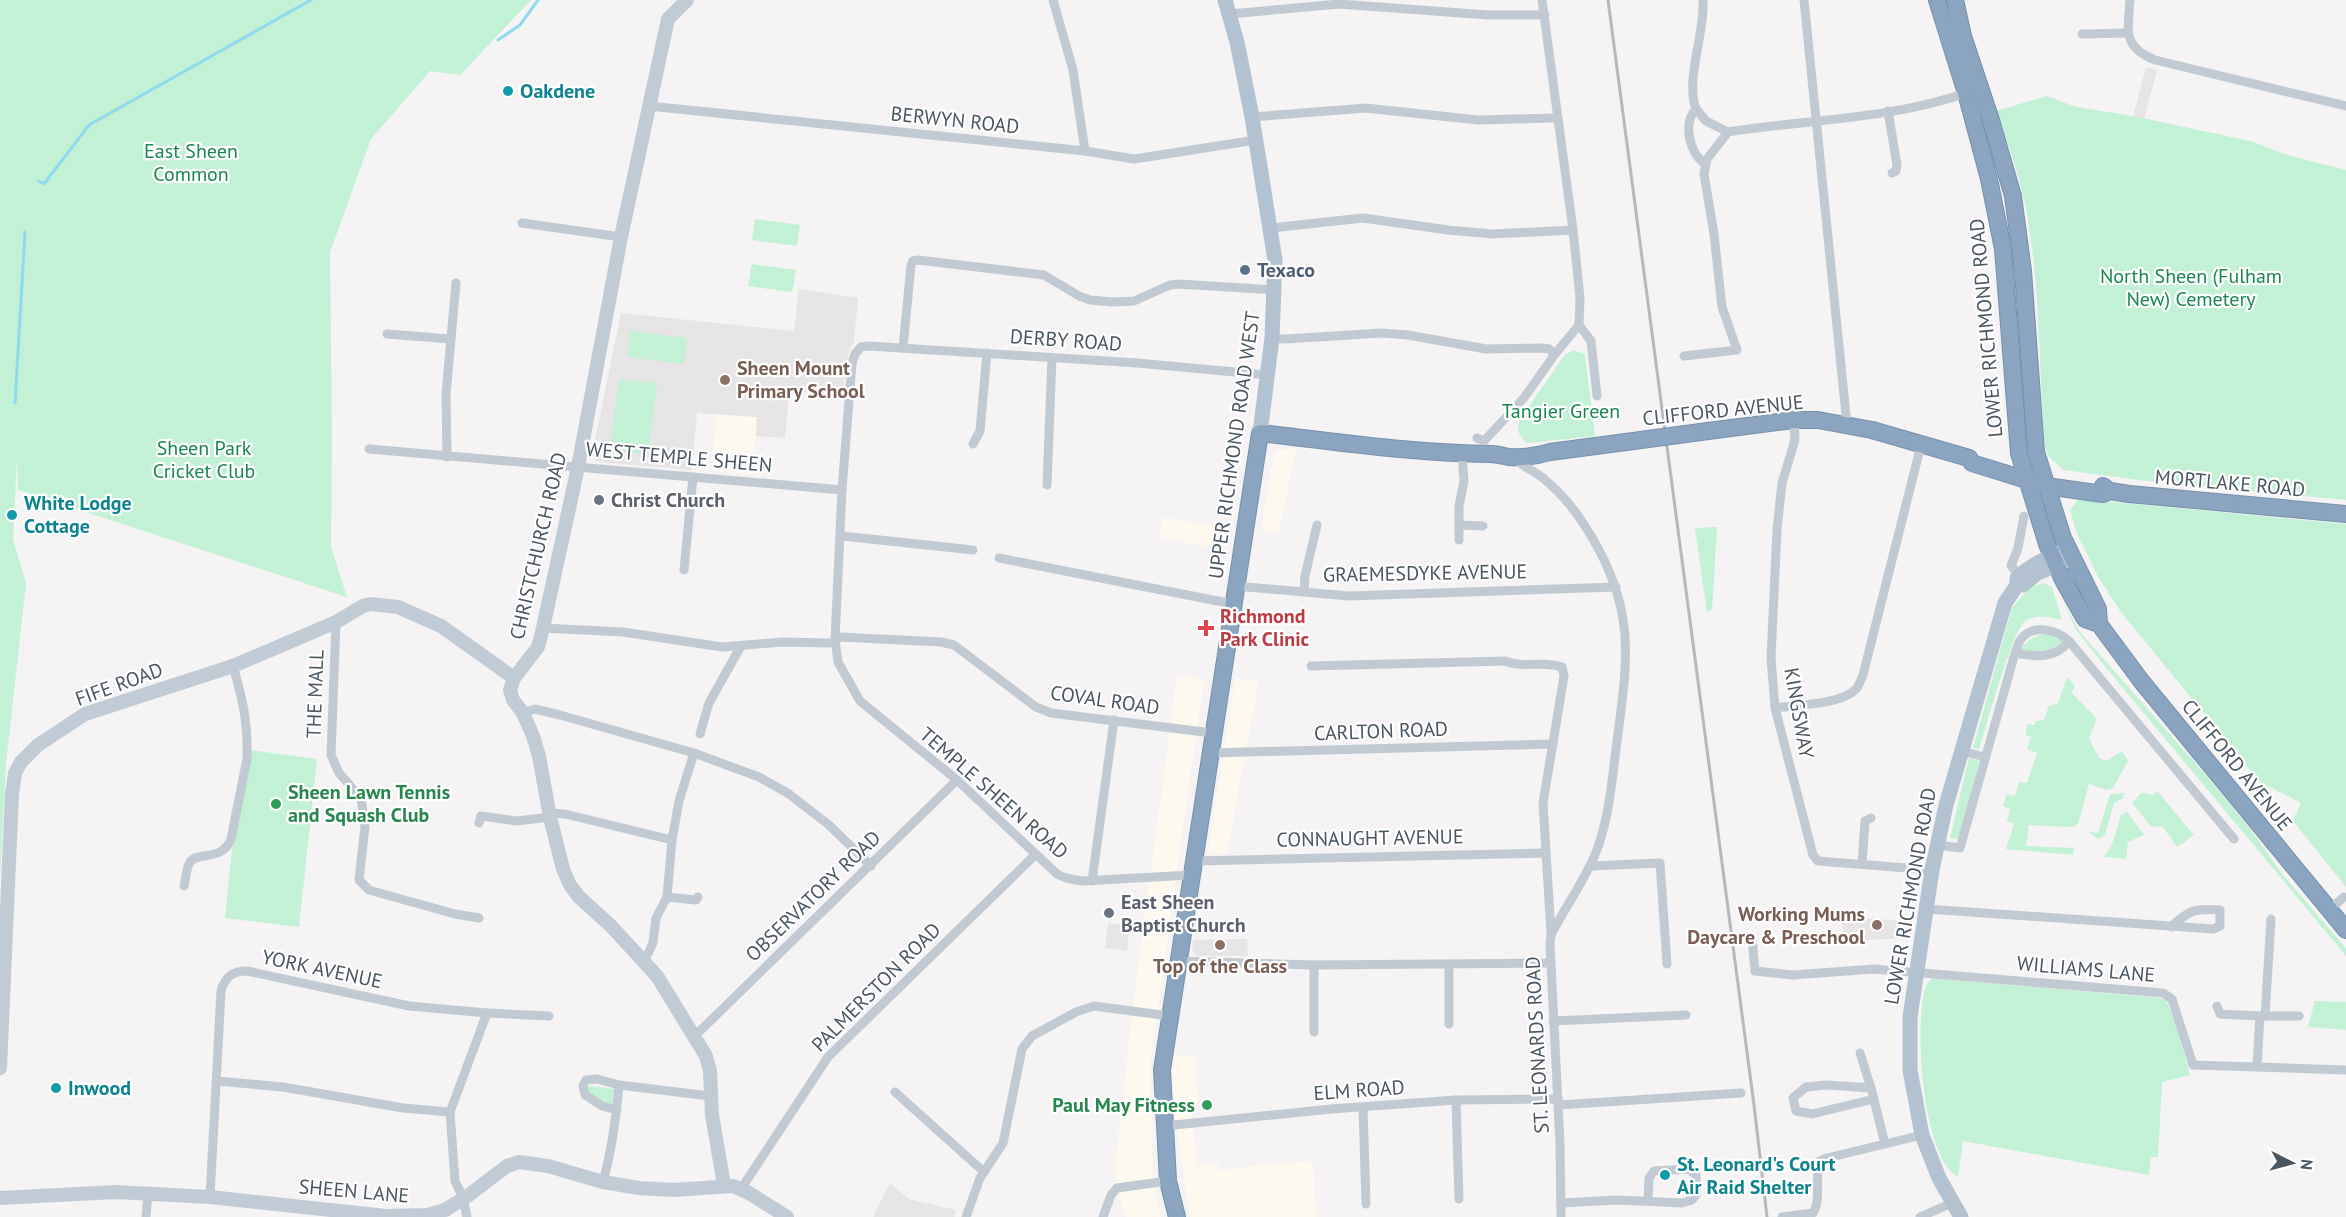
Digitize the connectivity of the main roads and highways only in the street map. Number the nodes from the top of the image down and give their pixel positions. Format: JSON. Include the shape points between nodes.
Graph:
{"nodes":[{"id":1,"x":1937,"y":0,"type":"edge"},
{"id":2,"x":1955,"y":0,"type":"edge"},
{"id":3,"x":1228,"y":7,"type":"edge"},
{"id":4,"x":2023,"y":271,"type":"junction"},
{"id":5,"x":2005,"y":272,"type":"junction"},
{"id":6,"x":2029,"y":350,"type":"junction"},
{"id":7,"x":2011,"y":351,"type":"junction"},
{"id":8,"x":1260,"y":434,"type":"junction"},
{"id":9,"x":1550,"y":452,"type":"junction"},
{"id":10,"x":1496,"y":454,"type":"junction"},
{"id":11,"x":2024,"y":473,"type":"junction"},
{"id":12,"x":2045,"y":480,"type":"junction"},
{"id":13,"x":2346,"y":514,"type":"edge"},
{"id":14,"x":2070,"y":553,"type":"junction"},
{"id":15,"x":2053,"y":561,"type":"junction"},
{"id":16,"x":2099,"y":624,"type":"junction"},
{"id":17,"x":2346,"y":930,"type":"edge"},
{"id":18,"x":1177,"y":1217,"type":"edge"},
{"id":19,"x":1961,"y":1217,"type":"edge"}],
"edges":[{"from":1,"to":5,"type":"highway","name":"LOWER RICHMOND ROAD","via":[[1966,93],[1999,223]]},
{"from":2,"to":4,"type":"highway","name":"LOWER RICHMOND ROAD","via":[[2013,196]]},
{"from":3,"to":8,"type":"main road","name":"UPPER RICHMOND ROAD WEST","via":[[1252,117],[1275,260],[1272,338]]},
{"from":4,"to":5,"type":"highway"},
{"from":4,"to":6,"type":"highway","name":"LOWER RICHMOND ROAD"},
{"from":5,"to":7,"type":"highway","name":"LOWER RICHMOND ROAD"},
{"from":6,"to":7,"type":"highway"},
{"from":6,"to":12,"type":"highway","name":"LOWER RICHMOND ROAD","via":[[2036,452]]},
{"from":7,"to":11,"type":"highway","name":"LOWER RICHMOND ROAD","via":[[2016,430]]},
{"from":8,"to":10,"type":"highway","name":"CLIFFORD AVENUE","via":[[1377,447]]},
{"from":8,"to":18,"type":"highway","name":"UPPER RICHMOND ROAD WEST","via":[[1162,1070],[1168,1181]]},
{"from":9,"to":10,"type":"highway","name":"CLIFFORD AVENUE","via":[[1531,449]]},
{"from":9,"to":10,"type":"highway","name":"CLIFFORD AVENUE","via":[[1515,457]]},
{"from":9,"to":11,"type":"highway","name":"CLIFFORD AVENUE","bridge":true,"via":[[1794,420],[1847,424],[1972,463]]},
{"from":11,"to":12,"type":"highway","name":"MORTLAKE ROAD"},
{"from":11,"to":15,"type":"highway","name":"CLIFFORD AVENUE"},
{"from":12,"to":13,"type":"highway","name":"MORTLAKE ROAD","via":[[2103,494],[2110,491]]},
{"from":12,"to":14,"type":"highway","name":"CLIFFORD AVENUE"},
{"from":14,"to":15,"type":"main road","name":"LOWER RICHMOND ROAD"},
{"from":14,"to":16,"type":"highway","name":"CLIFFORD AVENUE","via":[[2098,609]]},
{"from":15,"to":16,"type":"highway","name":"CLIFFORD AVENUE","via":[[2085,619]]},
{"from":15,"to":19,"type":"main road","name":"LOWER RICHMOND ROAD","via":[[2034,564],[2005,603],[1937,845],[1910,1017],[1910,1070],[1923,1134],[1939,1178]]},
{"from":16,"to":17,"type":"highway","name":"CLIFFORD AVENUE"}]}
